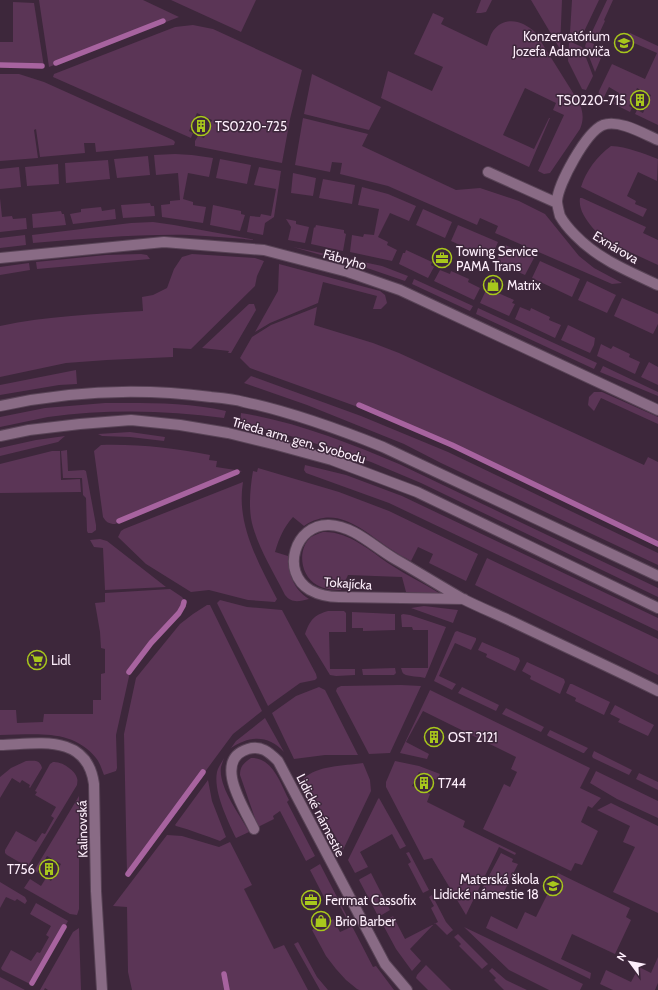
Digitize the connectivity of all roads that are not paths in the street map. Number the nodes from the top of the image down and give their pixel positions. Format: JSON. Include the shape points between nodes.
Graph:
{"nodes":[{"id":1,"x":658,"y":140,"type":"edge"},
{"id":2,"x":488,"y":172,"type":"dead end"},
{"id":3,"x":557,"y":203,"type":"junction"},
{"id":4,"x":0,"y":258,"type":"edge"},
{"id":5,"x":658,"y":285,"type":"edge"},
{"id":6,"x":0,"y":406,"type":"edge"},
{"id":7,"x":658,"y":410,"type":"edge"},
{"id":8,"x":0,"y":436,"type":"edge"},
{"id":9,"x":658,"y":576,"type":"edge"},
{"id":10,"x":464,"y":599,"type":"junction"},
{"id":11,"x":658,"y":608,"type":"edge"},
{"id":12,"x":658,"y":691,"type":"edge"},
{"id":13,"x":0,"y":745,"type":"edge"},
{"id":14,"x":254,"y":829,"type":"dead end"},
{"id":15,"x":102,"y":990,"type":"edge"},
{"id":16,"x":407,"y":990,"type":"edge"}],
"edges":[{"from":1,"to":3,"type":"street","via":[[624,126],[603,125],[586,141],[576,156],[562,185]]},
{"from":2,"to":3,"type":"street"},
{"from":3,"to":5,"type":"street","name":"Exnárova","via":[[560,216],[582,242],[612,263]]},
{"from":4,"to":7,"type":"street","name":"Fábryho","via":[[164,242],[264,250],[348,272],[400,290]]},
{"from":6,"to":9,"type":"street","name":"Trieda arm. gen. Svobodu","via":[[78,395],[125,392],[182,393],[244,402],[287,413],[342,430],[383,447]]},
{"from":8,"to":11,"type":"street","name":"Trieda arm. gen. Svobodu","via":[[29,430],[131,420],[228,433],[277,445],[332,460],[417,492]]},
{"from":10,"to":10,"type":"street","name":"Tokajícka","via":[[342,527],[318,526],[305,534],[295,550],[294,568],[297,576],[308,589],[328,597]]},
{"from":10,"to":12,"type":"street","name":"Tokajícka"},
{"from":13,"to":15,"type":"street","name":"Kalinovská","via":[[55,744],[68,747],[78,752],[91,767],[94,784],[96,891]]},
{"from":14,"to":16,"type":"street","name":"Lidické námestie","via":[[235,789],[231,770],[235,757],[254,747],[269,752],[278,761],[385,964]]}]}
